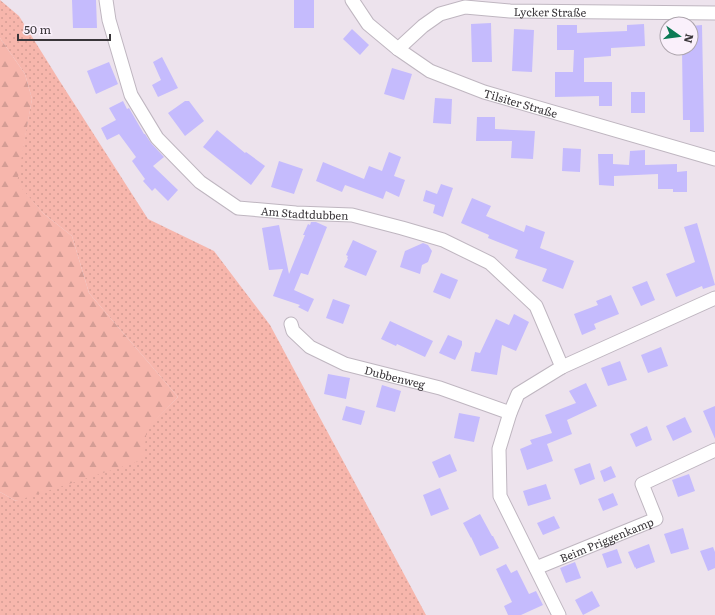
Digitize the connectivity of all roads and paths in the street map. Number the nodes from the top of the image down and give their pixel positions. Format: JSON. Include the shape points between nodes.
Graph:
{"nodes":[{"id":1,"x":106,"y":0,"type":"edge"},
{"id":2,"x":352,"y":0,"type":"edge"},
{"id":3,"x":715,"y":12,"type":"edge"},
{"id":4,"x":398,"y":49,"type":"junction"},
{"id":5,"x":715,"y":159,"type":"edge"},
{"id":6,"x":715,"y":298,"type":"edge"},
{"id":7,"x":291,"y":324,"type":"dead end"},
{"id":8,"x":562,"y":366,"type":"junction"},
{"id":9,"x":510,"y":413,"type":"junction"},
{"id":10,"x":715,"y":450,"type":"edge"},
{"id":11,"x":536,"y":568,"type":"junction"},
{"id":12,"x":559,"y":615,"type":"edge"}],
"edges":[{"from":1,"to":8,"type":"street","name":"Am Stadtdubben","via":[[109,20],[131,96],[157,138],[200,182],[238,208],[352,215],[444,240],[490,263],[536,306]]},
{"from":2,"to":4,"type":"street","name":"Tilsiter Straße","via":[[368,24]]},
{"from":3,"to":4,"type":"street","name":"Lycker Straße","via":[[510,11],[465,7],[440,14]]},
{"from":4,"to":5,"type":"street","name":"Tilsiter Straße","via":[[430,72],[484,92]]},
{"from":6,"to":8,"type":"street"},
{"from":7,"to":9,"type":"street","name":"Dubbenweg","via":[[293,330],[310,347],[345,364],[440,388]]},
{"from":8,"to":9,"type":"street","via":[[518,394]]},
{"from":9,"to":11,"type":"street","via":[[499,449],[500,496]]},
{"from":10,"to":11,"type":"street","name":"Beim Priggenkamp","via":[[642,484],[656,519]]},
{"from":11,"to":12,"type":"street"}]}
